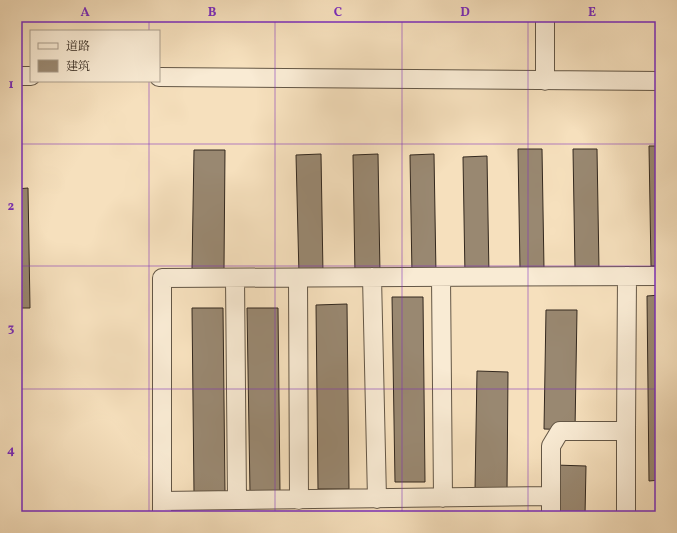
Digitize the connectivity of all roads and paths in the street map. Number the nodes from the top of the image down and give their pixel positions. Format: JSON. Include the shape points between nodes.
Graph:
{"nodes":[{"id":1,"x":545,"y":17,"type":"edge"},
{"id":2,"x":17,"y":76,"type":"edge"},
{"id":3,"x":30,"y":76,"type":"edge"},
{"id":4,"x":160,"y":77,"type":"edge"},
{"id":5,"x":545,"y":81,"type":"junction"},
{"id":6,"x":660,"y":82,"type":"edge"},
{"id":7,"x":627,"y":276,"type":"junction"},
{"id":8,"x":660,"y":276,"type":"edge"},
{"id":9,"x":372,"y":277,"type":"junction"},
{"id":10,"x":441,"y":277,"type":"junction"},
{"id":11,"x":235,"y":278,"type":"junction"},
{"id":12,"x":298,"y":278,"type":"junction"},
{"id":13,"x":626,"y":431,"type":"junction"},
{"id":14,"x":551,"y":496,"type":"junction"},
{"id":15,"x":443,"y":498,"type":"junction"},
{"id":16,"x":377,"y":499,"type":"junction"},
{"id":17,"x":238,"y":500,"type":"junction"},
{"id":18,"x":299,"y":500,"type":"junction"},
{"id":19,"x":162,"y":509,"type":"edge"},
{"id":20,"x":551,"y":516,"type":"edge"},
{"id":21,"x":626,"y":516,"type":"edge"}],
"edges":[{"from":1,"to":5,"type":"street"},
{"from":2,"to":3,"type":"street"},
{"from":4,"to":5,"type":"street"},
{"from":5,"to":6,"type":"street"},
{"from":7,"to":8,"type":"street"},
{"from":7,"to":10,"type":"street"},
{"from":7,"to":13,"type":"street"},
{"from":9,"to":10,"type":"street"},
{"from":9,"to":12,"type":"street"},
{"from":9,"to":16,"type":"street"},
{"from":10,"to":15,"type":"street"},
{"from":11,"to":12,"type":"street"},
{"from":11,"to":17,"type":"street"},
{"from":11,"to":19,"type":"street","via":[[162,278]]},
{"from":12,"to":18,"type":"street"},
{"from":13,"to":14,"type":"street","via":[[560,432],[551,446]]},
{"from":13,"to":21,"type":"street"},
{"from":14,"to":15,"type":"street"},
{"from":14,"to":20,"type":"street"},
{"from":15,"to":16,"type":"street"},
{"from":16,"to":18,"type":"street"},
{"from":17,"to":18,"type":"street"},
{"from":17,"to":19,"type":"street"}]}
